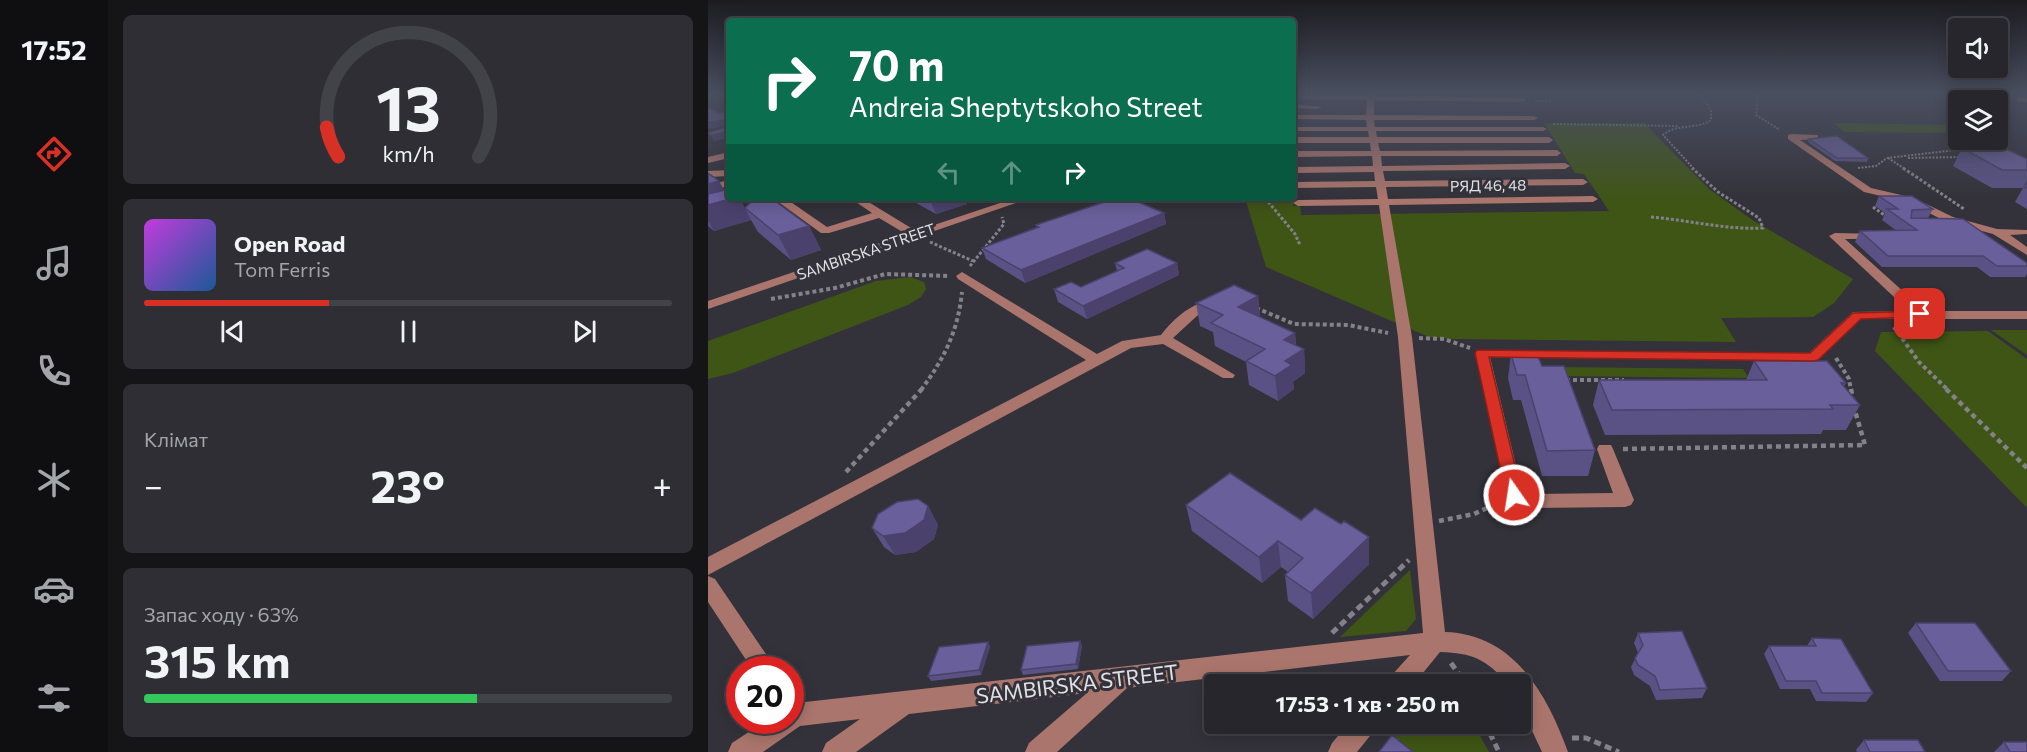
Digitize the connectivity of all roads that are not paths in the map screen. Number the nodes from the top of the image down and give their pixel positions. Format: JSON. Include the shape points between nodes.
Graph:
{"nodes":[{"id":1,"x":1317,"y":128,"type":"edge"},
{"id":2,"x":1361,"y":128,"type":"edge"},
{"id":3,"x":1367,"y":128,"type":"edge"},
{"id":4,"x":1369,"y":128,"type":"edge"},
{"id":5,"x":1373,"y":128,"type":"edge"},
{"id":6,"x":1383,"y":128,"type":"edge"},
{"id":7,"x":1387,"y":128,"type":"edge"},
{"id":8,"x":1399,"y":128,"type":"edge"},
{"id":9,"x":1296,"y":129,"type":"edge"},
{"id":10,"x":1815,"y":137,"type":"edge"},
{"id":11,"x":1296,"y":139,"type":"edge"},
{"id":12,"x":1549,"y":140,"type":"dead end"},
{"id":13,"x":1296,"y":153,"type":"edge"},
{"id":14,"x":1557,"y":153,"type":"dead end"},
{"id":15,"x":726,"y":156,"type":"edge"},
{"id":16,"x":708,"y":160,"type":"edge"},
{"id":17,"x":1564,"y":166,"type":"dead end"},
{"id":18,"x":1296,"y":168,"type":"edge"},
{"id":19,"x":726,"y":173,"type":"edge"},
{"id":20,"x":708,"y":174,"type":"edge"},
{"id":21,"x":1583,"y":182,"type":"dead end"},
{"id":22,"x":726,"y":184,"type":"edge"},
{"id":23,"x":1382,"y":184,"type":"junction"},
{"id":24,"x":1296,"y":185,"type":"edge"},
{"id":25,"x":708,"y":188,"type":"edge"},
{"id":26,"x":1593,"y":199,"type":"dead end"},
{"id":27,"x":776,"y":201,"type":"edge"},
{"id":28,"x":860,"y":201,"type":"edge"},
{"id":29,"x":997,"y":201,"type":"edge"},
{"id":30,"x":1015,"y":201,"type":"edge"},
{"id":31,"x":1384,"y":201,"type":"junction"},
{"id":32,"x":1298,"y":203,"type":"dead end"},
{"id":33,"x":1004,"y":205,"type":"junction"},
{"id":34,"x":880,"y":214,"type":"junction"},
{"id":35,"x":1935,"y":225,"type":"edge"},
{"id":36,"x":1968,"y":225,"type":"junction"},
{"id":37,"x":1997,"y":233,"type":"junction"},
{"id":38,"x":915,"y":235,"type":"junction"},
{"id":39,"x":2025,"y":235,"type":"edge"},
{"id":40,"x":1896,"y":237,"type":"edge"},
{"id":41,"x":2027,"y":252,"type":"edge"},
{"id":42,"x":962,"y":276,"type":"road end"},
{"id":43,"x":1238,"y":301,"type":"edge"},
{"id":44,"x":708,"y":305,"type":"edge"},
{"id":45,"x":1920,"y":314,"type":"junction"},
{"id":46,"x":2027,"y":315,"type":"edge"},
{"id":47,"x":1164,"y":339,"type":"junction"},
{"id":48,"x":1098,"y":360,"type":"junction"},
{"id":49,"x":1228,"y":375,"type":"dead end"},
{"id":50,"x":1605,"y":449,"type":"road end"},
{"id":51,"x":708,"y":567,"type":"edge"},
{"id":52,"x":708,"y":585,"type":"edge"},
{"id":53,"x":1435,"y":642,"type":"junction"},
{"id":54,"x":756,"y":656,"type":"edge"},
{"id":55,"x":1408,"y":674,"type":"edge"},
{"id":56,"x":1512,"y":674,"type":"edge"},
{"id":57,"x":1121,"y":678,"type":"junction"},
{"id":58,"x":903,"y":703,"type":"junction"},
{"id":59,"x":1531,"y":703,"type":"edge"},
{"id":60,"x":804,"y":714,"type":"edge"},
{"id":61,"x":766,"y":734,"type":"edge"},
{"id":62,"x":1356,"y":734,"type":"edge"},
{"id":63,"x":1553,"y":744,"type":"edge"},
{"id":64,"x":741,"y":752,"type":"edge"},
{"id":65,"x":835,"y":752,"type":"edge"},
{"id":66,"x":1038,"y":752,"type":"edge"},
{"id":67,"x":1341,"y":752,"type":"edge"}],
"edges":[{"from":1,"to":9,"type":"street"},
{"from":2,"to":11,"type":"street"},
{"from":3,"to":13,"type":"street"},
{"from":4,"to":18,"type":"street"},
{"from":5,"to":23,"type":"street"},
{"from":6,"to":17,"type":"street"},
{"from":7,"to":14,"type":"street"},
{"from":8,"to":12,"type":"street"},
{"from":10,"to":36,"type":"street","via":[[1791,136],[1868,190],[1910,200]]},
{"from":15,"to":16,"type":"street"},
{"from":19,"to":20,"type":"street"},
{"from":21,"to":23,"type":"street"},
{"from":22,"to":25,"type":"street"},
{"from":23,"to":24,"type":"street"},
{"from":23,"to":31,"type":"street"},
{"from":26,"to":31,"type":"street","name":"РЯД 46, 48"},
{"from":27,"to":34,"type":"street","via":[[825,231]]},
{"from":28,"to":34,"type":"street"},
{"from":29,"to":33,"type":"street"},
{"from":30,"to":33,"type":"street","name":"SAMBIRSKA STREET"},
{"from":31,"to":32,"type":"street","name":"РЯД 46, 48"},
{"from":31,"to":53,"type":"street","via":[[1405,337]]},
{"from":33,"to":38,"type":"street","name":"SAMBIRSKA STREET"},
{"from":34,"to":38,"type":"street"},
{"from":35,"to":36,"type":"street"},
{"from":36,"to":37,"type":"street"},
{"from":37,"to":39,"type":"street"},
{"from":37,"to":41,"type":"street"},
{"from":38,"to":44,"type":"street","name":"SAMBIRSKA STREET"},
{"from":40,"to":45,"type":"street","via":[[1835,236]]},
{"from":42,"to":48,"type":"street"},
{"from":43,"to":47,"type":"street","via":[[1204,306],[1181,318]]},
{"from":45,"to":46,"type":"street"},
{"from":45,"to":50,"type":"street","via":[[1858,315],[1813,357],[1482,353],[1514,495],[1533,501],[1625,500]]},
{"from":47,"to":48,"type":"street","via":[[1128,344]]},
{"from":47,"to":49,"type":"street"},
{"from":48,"to":51,"type":"street"},
{"from":52,"to":54,"type":"street"},
{"from":53,"to":55,"type":"street"},
{"from":53,"to":56,"type":"street","name":"SAMBIRSKA STREET","via":[[1468,642],[1497,656]]},
{"from":53,"to":57,"type":"street","name":"SAMBIRSKA STREET"},
{"from":57,"to":58,"type":"street","name":"SAMBIRSKA STREET"},
{"from":57,"to":66,"type":"street"},
{"from":58,"to":60,"type":"street","name":"SAMBIRSKA STREET"},
{"from":58,"to":65,"type":"street"},
{"from":59,"to":63,"type":"street","name":"SAMBIRSKA STREET"},
{"from":61,"to":64,"type":"street","name":"SAMBIRSKA STREET"},
{"from":62,"to":67,"type":"street"}]}
